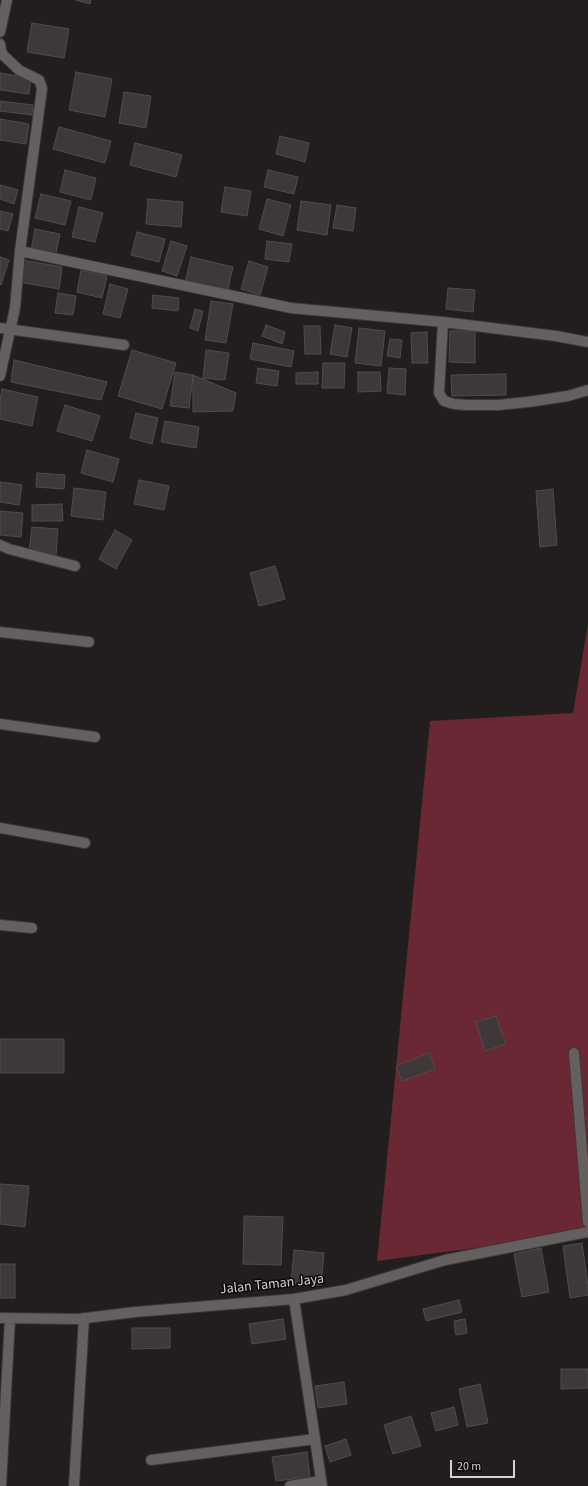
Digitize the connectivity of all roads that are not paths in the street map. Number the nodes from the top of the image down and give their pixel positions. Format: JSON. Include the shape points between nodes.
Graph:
{"nodes":[{"id":1,"x":7,"y":0,"type":"edge"},
{"id":2,"x":0,"y":32,"type":"edge"},
{"id":3,"x":0,"y":44,"type":"edge"},
{"id":4,"x":20,"y":251,"type":"junction"},
{"id":5,"x":444,"y":322,"type":"junction"},
{"id":6,"x":5,"y":329,"type":"edge"},
{"id":7,"x":588,"y":342,"type":"edge"},
{"id":8,"x":124,"y":345,"type":"dead end"},
{"id":9,"x":0,"y":376,"type":"edge"},
{"id":10,"x":588,"y":390,"type":"edge"},
{"id":11,"x":0,"y":545,"type":"edge"},
{"id":12,"x":75,"y":566,"type":"dead end"},
{"id":13,"x":0,"y":632,"type":"edge"},
{"id":14,"x":89,"y":642,"type":"dead end"},
{"id":15,"x":0,"y":724,"type":"edge"},
{"id":16,"x":95,"y":737,"type":"dead end"},
{"id":17,"x":0,"y":828,"type":"edge"},
{"id":18,"x":85,"y":842,"type":"dead end"},
{"id":19,"x":0,"y":925,"type":"edge"},
{"id":20,"x":32,"y":928,"type":"dead end"},
{"id":21,"x":574,"y":1053,"type":"dead end"},
{"id":22,"x":588,"y":1222,"type":"edge"},
{"id":23,"x":588,"y":1232,"type":"edge"},
{"id":24,"x":294,"y":1300,"type":"junction"},
{"id":25,"x":5,"y":1318,"type":"edge"},
{"id":26,"x":84,"y":1318,"type":"junction"},
{"id":27,"x":315,"y":1439,"type":"junction"},
{"id":28,"x":151,"y":1460,"type":"dead end"},
{"id":29,"x":322,"y":1484,"type":"edge"},
{"id":30,"x":1,"y":1486,"type":"edge"},
{"id":31,"x":74,"y":1486,"type":"edge"},
{"id":32,"x":290,"y":1486,"type":"edge"}],
"edges":[{"from":1,"to":2,"type":"street"},
{"from":3,"to":4,"type":"street","via":[[2,54],[20,70],[39,80],[41,85]]},
{"from":4,"to":5,"type":"street","via":[[291,308]]},
{"from":4,"to":6,"type":"street","via":[[15,308]]},
{"from":5,"to":7,"type":"street"},
{"from":5,"to":10,"type":"street","via":[[439,393],[444,401],[467,405],[521,403],[568,396]]},
{"from":6,"to":8,"type":"street"},
{"from":6,"to":9,"type":"street"},
{"from":11,"to":12,"type":"street"},
{"from":13,"to":14,"type":"street"},
{"from":15,"to":16,"type":"street"},
{"from":17,"to":18,"type":"street"},
{"from":19,"to":20,"type":"street"},
{"from":21,"to":22,"type":"street"},
{"from":23,"to":24,"type":"street","name":"Jalan Taman Jaya","via":[[445,1260],[346,1290]]},
{"from":24,"to":26,"type":"street","name":"Jalan Taman Jaya"},
{"from":24,"to":27,"type":"street"},
{"from":25,"to":26,"type":"street","name":"Jalan Taman Jaya"},
{"from":25,"to":30,"type":"street"},
{"from":26,"to":31,"type":"street"},
{"from":27,"to":28,"type":"street"},
{"from":27,"to":29,"type":"street"},
{"from":29,"to":32,"type":"street"}]}
